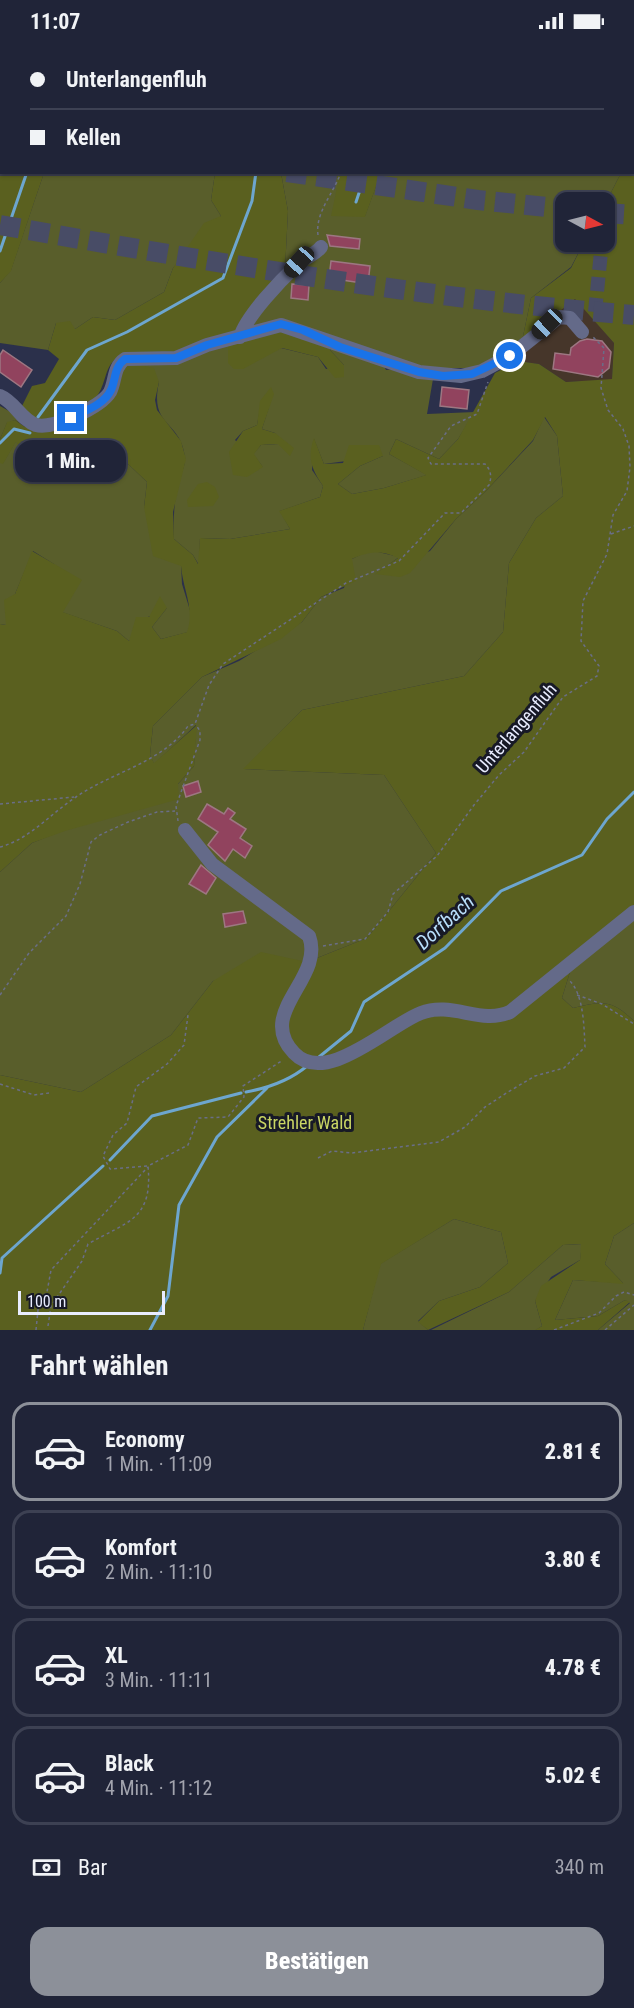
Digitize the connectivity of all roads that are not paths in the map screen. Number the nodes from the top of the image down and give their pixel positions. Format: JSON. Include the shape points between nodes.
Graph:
{"nodes":[{"id":1,"x":321,"y":248,"type":"road end"},
{"id":2,"x":582,"y":332,"type":"road end"},
{"id":3,"x":240,"y":337,"type":"junction"},
{"id":4,"x":0,"y":396,"type":"edge"},
{"id":5,"x":185,"y":830,"type":"road end"},
{"id":6,"x":634,"y":912,"type":"edge"}],
"edges":[{"from":1,"to":3,"type":"street","via":[[292,270]]},
{"from":2,"to":3,"type":"street","via":[[570,318],[559,317],[492,367],[461,376],[419,372],[281,324]]},
{"from":3,"to":4,"type":"street","via":[[169,360],[125,359],[116,369],[111,390],[101,401],[53,424],[32,423]]},
{"from":5,"to":6,"type":"street","via":[[212,864],[309,936],[313,946],[307,971],[281,1021],[284,1038],[294,1054],[311,1062],[344,1057],[431,1009],[501,1016]]}]}
